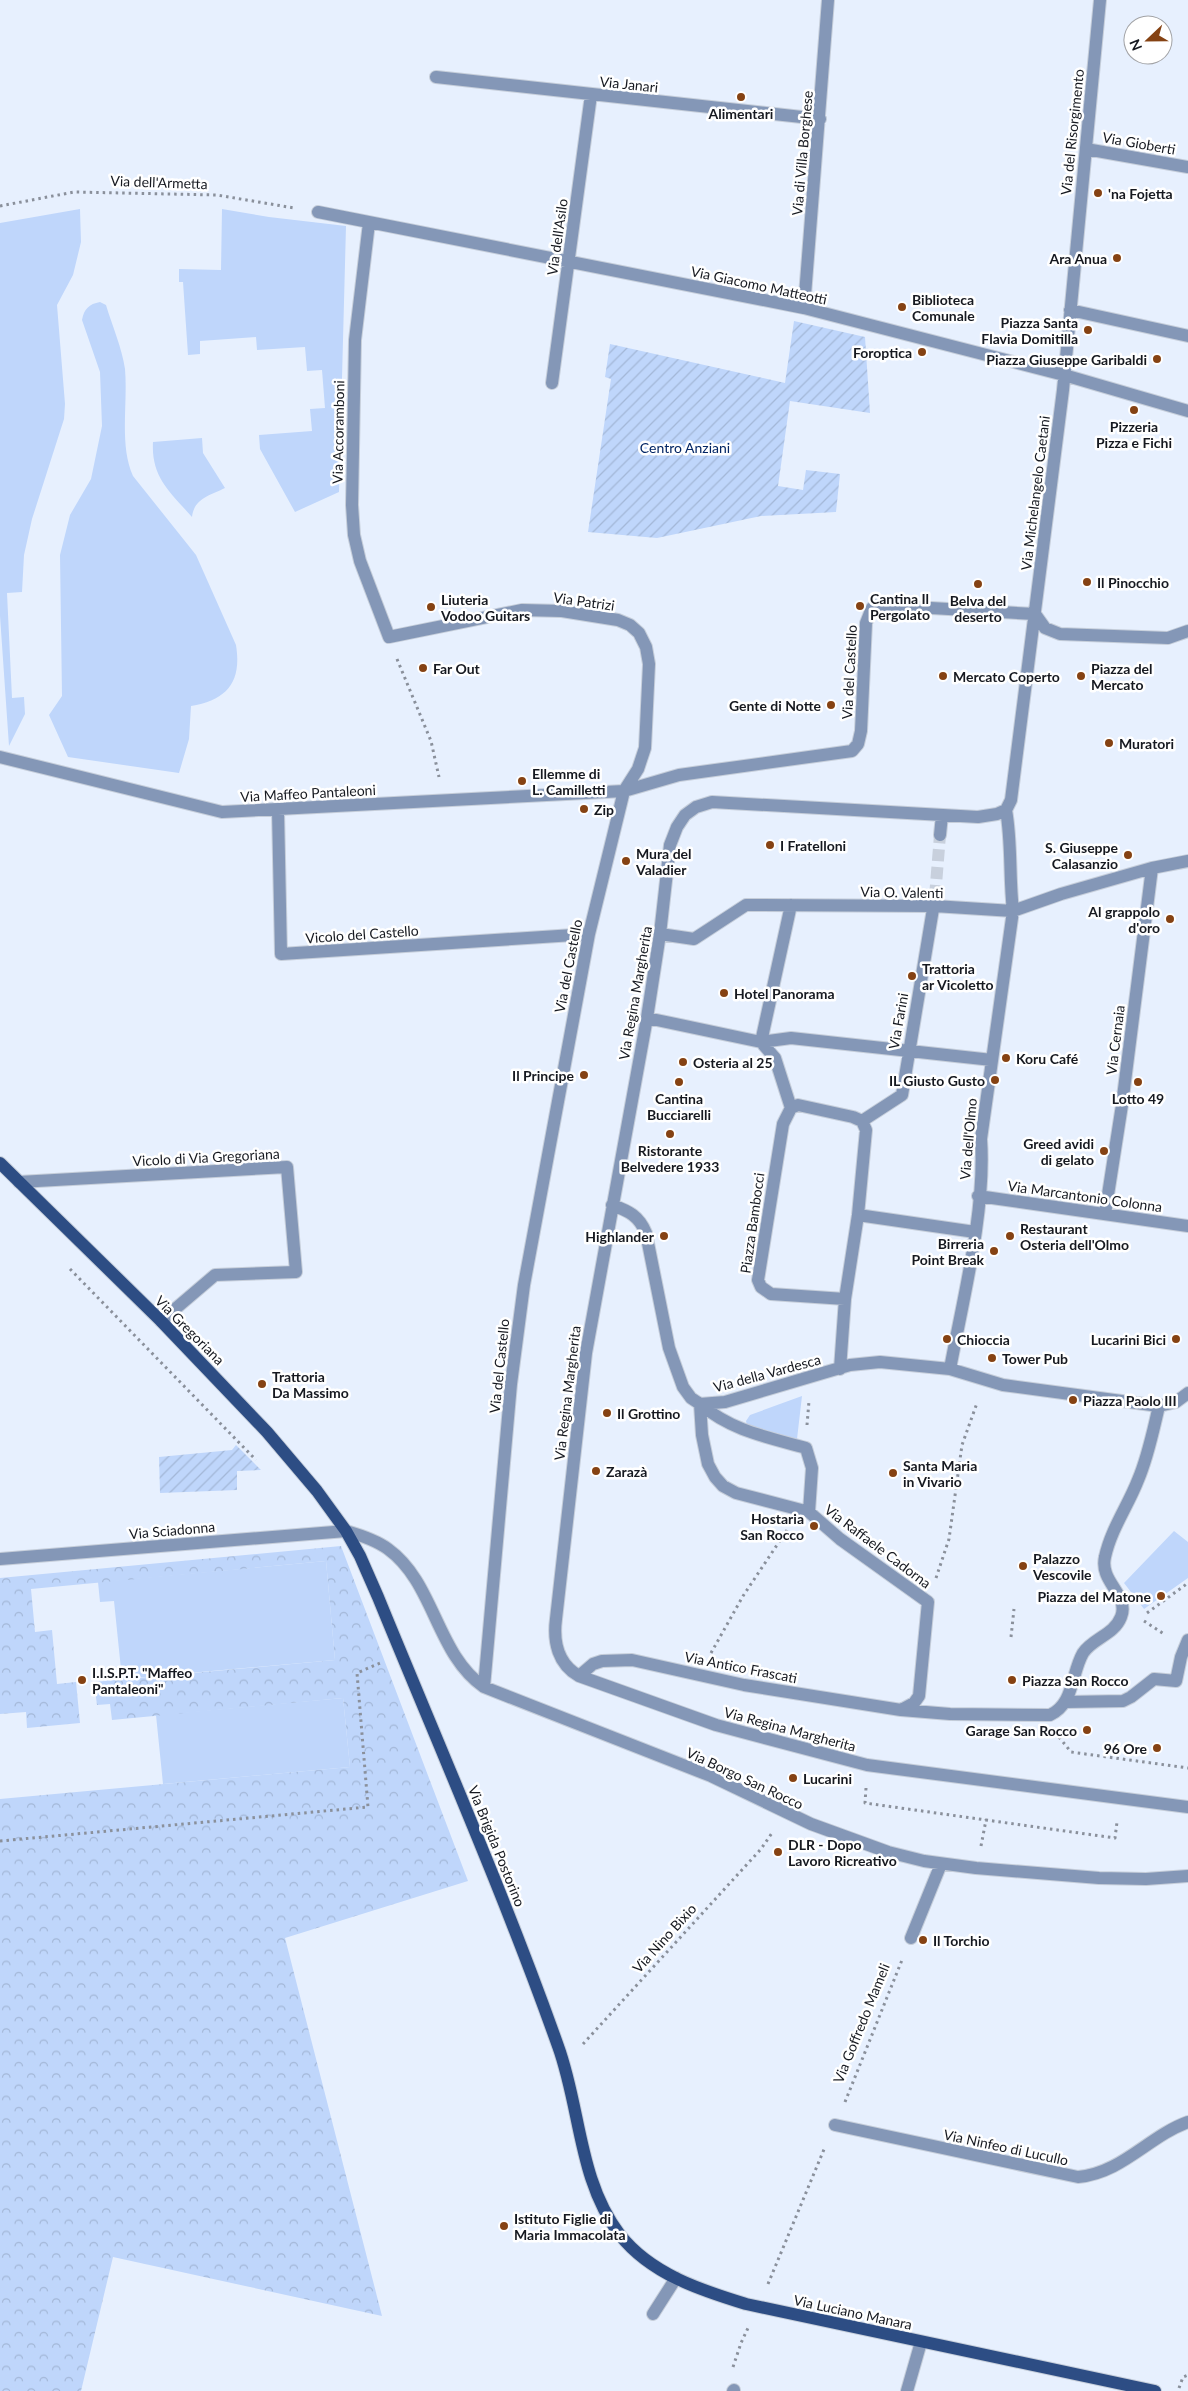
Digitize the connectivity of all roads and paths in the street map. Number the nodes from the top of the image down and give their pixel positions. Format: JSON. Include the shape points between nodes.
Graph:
{"nodes":[{"id":1,"x":828,"y":0,"type":"edge"},
{"id":2,"x":1100,"y":0,"type":"edge"},
{"id":3,"x":436,"y":76,"type":"dead end"},
{"id":4,"x":591,"y":95,"type":"junction"},
{"id":5,"x":820,"y":119,"type":"junction"},
{"id":6,"x":1086,"y":149,"type":"junction"},
{"id":7,"x":1188,"y":167,"type":"edge"},
{"id":8,"x":0,"y":206,"type":"edge"},
{"id":9,"x":318,"y":212,"type":"joint"},
{"id":10,"x":369,"y":223,"type":"junction"},
{"id":11,"x":569,"y":262,"type":"junction"},
{"id":12,"x":804,"y":308,"type":"junction"},
{"id":13,"x":1070,"y":310,"type":"junction"},
{"id":14,"x":1188,"y":336,"type":"edge"},
{"id":15,"x":1064,"y":375,"type":"junction"},
{"id":16,"x":552,"y":383,"type":"dead end"},
{"id":17,"x":1188,"y":411,"type":"edge"},
{"id":18,"x":1035,"y":614,"type":"junction"},
{"id":19,"x":1188,"y":631,"type":"edge"},
{"id":20,"x":389,"y":637,"type":"joint"},
{"id":21,"x":395,"y":653,"type":"dead end"},
{"id":22,"x":0,"y":757,"type":"edge"},
{"id":23,"x":439,"y":778,"type":"dead end"},
{"id":24,"x":624,"y":791,"type":"junction"},
{"id":25,"x":278,"y":810,"type":"junction"},
{"id":26,"x":1006,"y":810,"type":"junction"},
{"id":27,"x":942,"y":815,"type":"junction"},
{"id":28,"x":940,"y":835,"type":"tunnel mouth"},
{"id":29,"x":1188,"y":861,"type":"edge"},
{"id":30,"x":1152,"y":868,"type":"junction"},
{"id":31,"x":934,"y":902,"type":"junction"},
{"id":32,"x":791,"y":905,"type":"junction"},
{"id":33,"x":1013,"y":911,"type":"junction"},
{"id":34,"x":589,"y":934,"type":"junction"},
{"id":35,"x":660,"y":934,"type":"junction"},
{"id":36,"x":647,"y":1018,"type":"junction"},
{"id":37,"x":761,"y":1042,"type":"junction"},
{"id":38,"x":908,"y":1050,"type":"junction"},
{"id":39,"x":992,"y":1060,"type":"junction"},
{"id":40,"x":791,"y":1108,"type":"junction"},
{"id":41,"x":862,"y":1121,"type":"junction"},
{"id":42,"x":0,"y":1163,"type":"edge"},
{"id":43,"x":19,"y":1182,"type":"junction"},
{"id":44,"x":978,"y":1196,"type":"junction"},
{"id":45,"x":612,"y":1205,"type":"junction"},
{"id":46,"x":1105,"y":1214,"type":"junction"},
{"id":47,"x":858,"y":1215,"type":"junction"},
{"id":48,"x":1188,"y":1226,"type":"edge"},
{"id":49,"x":975,"y":1232,"type":"junction"},
{"id":50,"x":69,"y":1268,"type":"dead end"},
{"id":51,"x":845,"y":1299,"type":"junction"},
{"id":52,"x":161,"y":1321,"type":"junction"},
{"id":53,"x":840,"y":1368,"type":"junction"},
{"id":54,"x":950,"y":1370,"type":"junction"},
{"id":55,"x":985,"y":1381,"type":"junction"},
{"id":56,"x":1188,"y":1393,"type":"edge"},
{"id":57,"x":809,"y":1396,"type":"dead end"},
{"id":58,"x":700,"y":1404,"type":"junction"},
{"id":59,"x":1159,"y":1406,"type":"junction"},
{"id":60,"x":807,"y":1430,"type":"dead end"},
{"id":61,"x":262,"y":1467,"type":"dead end"},
{"id":62,"x":809,"y":1512,"type":"junction"},
{"id":63,"x":790,"y":1525,"type":"dead end"},
{"id":64,"x":346,"y":1530,"type":"junction"},
{"id":65,"x":0,"y":1559,"type":"edge"},
{"id":66,"x":1188,"y":1583,"type":"edge"},
{"id":67,"x":928,"y":1602,"type":"junction"},
{"id":68,"x":1014,"y":1609,"type":"dead end"},
{"id":69,"x":1011,"y":1637,"type":"dead end"},
{"id":70,"x":1170,"y":1638,"type":"dead end"},
{"id":71,"x":1188,"y":1640,"type":"edge"},
{"id":72,"x":385,"y":1661,"type":"dead end"},
{"id":73,"x":699,"y":1675,"type":"junction"},
{"id":74,"x":579,"y":1676,"type":"junction"},
{"id":75,"x":1182,"y":1681,"type":"edge"},
{"id":76,"x":484,"y":1687,"type":"junction"},
{"id":77,"x":1066,"y":1702,"type":"junction"},
{"id":78,"x":901,"y":1710,"type":"junction"},
{"id":79,"x":1071,"y":1752,"type":"dead end"},
{"id":80,"x":1188,"y":1768,"type":"edge"},
{"id":81,"x":1120,"y":1799,"type":"junction"},
{"id":82,"x":865,"y":1803,"type":"dead end"},
{"id":83,"x":1188,"y":1807,"type":"edge"},
{"id":84,"x":986,"y":1820,"type":"junction"},
{"id":85,"x":0,"y":1841,"type":"edge"},
{"id":86,"x":761,"y":1849,"type":"dead end"},
{"id":87,"x":941,"y":1864,"type":"junction"},
{"id":88,"x":976,"y":1868,"type":"junction"},
{"id":89,"x":1188,"y":1876,"type":"edge"},
{"id":90,"x":911,"y":1938,"type":"dead end"},
{"id":91,"x":905,"y":1953,"type":"dead end"},
{"id":92,"x":584,"y":2042,"type":"dead end"},
{"id":93,"x":845,"y":2103,"type":"dead end"},
{"id":94,"x":1188,"y":2122,"type":"edge"},
{"id":95,"x":835,"y":2125,"type":"dead end"},
{"id":96,"x":826,"y":2143,"type":"dead end"},
{"id":97,"x":593,"y":2182,"type":"joint"},
{"id":98,"x":676,"y":2278,"type":"junction"},
{"id":99,"x":768,"y":2286,"type":"dead end"},
{"id":100,"x":653,"y":2314,"type":"dead end"},
{"id":101,"x":921,"y":2342,"type":"junction"},
{"id":102,"x":740,"y":2343,"type":"dead end"},
{"id":103,"x":733,"y":2367,"type":"dead end"},
{"id":104,"x":1188,"y":2375,"type":"edge"},
{"id":105,"x":907,"y":2391,"type":"edge"},
{"id":106,"x":1155,"y":2391,"type":"edge"},
{"id":107,"x":1178,"y":2391,"type":"edge"}],
"edges":[{"from":1,"to":5,"type":"street","name":"Via di Villa Borghese"},
{"from":2,"to":6,"type":"street","name":"Via del Risorgimento"},
{"from":3,"to":4,"type":"street","name":"Via Janari"},
{"from":4,"to":5,"type":"street","name":"Via Janari"},
{"from":4,"to":11,"type":"street","name":"Via dell'Asilo"},
{"from":5,"to":12,"type":"street","name":"Via di Villa Borghese"},
{"from":6,"to":7,"type":"street","name":"Via Gioberti"},
{"from":6,"to":13,"type":"street","name":"Via del Risorgimento"},
{"from":8,"to":9,"type":"path","name":"Via dell'Armetta","via":[[74,192],[140,192],[217,195]]},
{"from":9,"to":10,"type":"street","name":"Via Giacomo Matteotti"},
{"from":10,"to":11,"type":"street","name":"Via Giacomo Matteotti"},
{"from":10,"to":20,"type":"street","name":"Via Accoramboni","via":[[355,340],[352,505],[360,561]]},
{"from":11,"to":12,"type":"street","name":"Via Giacomo Matteotti"},
{"from":11,"to":16,"type":"street","name":"Via dell'Asilo"},
{"from":12,"to":15,"type":"street","name":"Via Giacomo Matteotti"},
{"from":13,"to":14,"type":"street"},
{"from":13,"to":15,"type":"street"},
{"from":15,"to":17,"type":"street","name":"Via Giacomo Matteotti"},
{"from":15,"to":18,"type":"street","name":"Via Michelangelo Caetani"},
{"from":18,"to":19,"type":"street","via":[[1045,628],[1060,634],[1168,638]]},
{"from":18,"to":24,"type":"street","name":"Via del Castello","via":[[879,604],[872,608],[866,623],[860,731],[858,744],[852,751],[678,775]]},
{"from":18,"to":26,"type":"street","via":[[1011,800]]},
{"from":20,"to":24,"type":"street","name":"Via Patrizi","via":[[522,610],[562,611],[630,625],[646,647],[649,664],[645,748],[638,769]]},
{"from":21,"to":23,"type":"path","via":[[431,741]]},
{"from":22,"to":25,"type":"street","name":"Via Maffeo Pantaleoni","via":[[222,812]]},
{"from":24,"to":25,"type":"street","name":"Via Maffeo Pantaleoni"},
{"from":24,"to":34,"type":"street","name":"Via del Castello"},
{"from":25,"to":34,"type":"street","name":"Vicolo del Castello","via":[[282,954]]},
{"from":26,"to":27,"type":"street","name":"Via Regina Margherita","via":[[988,817]]},
{"from":26,"to":33,"type":"street","via":[[1011,831]]},
{"from":27,"to":28,"type":"street"},
{"from":27,"to":35,"type":"street","name":"Via Regina Margherita","via":[[712,802],[696,807],[685,815],[670,845]]},
{"from":29,"to":30,"type":"street"},
{"from":30,"to":33,"type":"street"},
{"from":30,"to":46,"type":"street","name":"Via Cernaia"},
{"from":31,"to":32,"type":"street","name":"Via O. Valenti"},
{"from":31,"to":33,"type":"street","name":"Via O. Valenti"},
{"from":31,"to":38,"type":"street","name":"Via Farini"},
{"from":32,"to":35,"type":"street","name":"Via O. Valenti","via":[[746,905],[694,940]]},
{"from":32,"to":37,"type":"street"},
{"from":33,"to":39,"type":"street","name":"Via dell'Olmo"},
{"from":34,"to":76,"type":"street","name":"Via del Castello","via":[[519,1316]]},
{"from":35,"to":36,"type":"street","name":"Via Regina Margherita"},
{"from":36,"to":37,"type":"street"},
{"from":36,"to":45,"type":"street","name":"Via Regina Margherita"},
{"from":37,"to":38,"type":"street","via":[[792,1038]]},
{"from":37,"to":40,"type":"street","via":[[775,1058]]},
{"from":38,"to":39,"type":"street"},
{"from":38,"to":41,"type":"street","name":"Via Farini","via":[[902,1095]]},
{"from":39,"to":44,"type":"street","name":"Via dell'Olmo","via":[[981,1139]]},
{"from":40,"to":41,"type":"street","via":[[805,1106]]},
{"from":40,"to":51,"type":"street","name":"Piazza Bambocci","via":[[783,1124],[758,1280],[761,1287],[771,1294]]},
{"from":41,"to":47,"type":"street","via":[[867,1138]]},
{"from":42,"to":43,"type":"main road","name":"Via Gregoriana"},
{"from":43,"to":52,"type":"main road","name":"Via Gregoriana"},
{"from":43,"to":52,"type":"street","name":"Vicolo di Via Gregoriana","via":[[287,1167],[296,1272],[215,1275]]},
{"from":44,"to":46,"type":"street","name":"Via Marcantonio Colonna"},
{"from":44,"to":49,"type":"street","name":"Via dell'Olmo"},
{"from":45,"to":58,"type":"street","name":"Via della Vardesca","via":[[635,1216],[646,1233],[670,1348],[683,1387]]},
{"from":45,"to":74,"type":"street","name":"Via Regina Margherita","via":[[586,1353],[555,1628],[556,1647],[563,1662]]},
{"from":46,"to":48,"type":"street","name":"Via Marcantonio Colonna"},
{"from":47,"to":49,"type":"street"},
{"from":47,"to":51,"type":"street"},
{"from":49,"to":54,"type":"street","name":"Via dell'Olmo"},
{"from":50,"to":61,"type":"path"},
{"from":51,"to":53,"type":"street"},
{"from":52,"to":64,"type":"main road","name":"Via Gregoriana","via":[[267,1432]]},
{"from":53,"to":54,"type":"street","name":"Via della Vardesca","via":[[880,1362]]},
{"from":53,"to":58,"type":"street","name":"Via della Vardesca","via":[[725,1402]]},
{"from":54,"to":55,"type":"street"},
{"from":55,"to":59,"type":"street"},
{"from":55,"to":67,"type":"path","via":[[962,1445],[948,1539]]},
{"from":56,"to":59,"type":"street","via":[[1176,1402]]},
{"from":57,"to":60,"type":"path"},
{"from":58,"to":62,"type":"street","name":"Via Raffaele Cadorna","via":[[708,1464],[723,1486],[736,1493]]},
{"from":58,"to":62,"type":"street","via":[[735,1428],[806,1448],[812,1468]]},
{"from":59,"to":77,"type":"street","via":[[1140,1477],[1114,1528],[1104,1559],[1108,1580],[1121,1599],[1122,1615],[1114,1628],[1084,1652]]},
{"from":62,"to":67,"type":"street","name":"Via Raffaele Cadorna","via":[[840,1539]]},
{"from":63,"to":73,"type":"path","via":[[743,1596]]},
{"from":64,"to":65,"type":"street","name":"Via Sciadonna"},
{"from":64,"to":76,"type":"street","name":"Via Borgo San Rocco","via":[[387,1548],[402,1562],[461,1667]]},
{"from":64,"to":97,"type":"main road","name":"Via Brigida Postorino","via":[[378,1597],[519,1940],[560,2050],[582,2150]]},
{"from":66,"to":70,"type":"path","via":[[1140,1618]]},
{"from":67,"to":78,"type":"street","via":[[919,1696]]},
{"from":68,"to":69,"type":"path"},
{"from":71,"to":75,"type":"street","via":[[1181,1657]]},
{"from":72,"to":85,"type":"path","via":[[356,1673],[368,1807]]},
{"from":73,"to":74,"type":"street","name":"Via Antico Frascati","via":[[632,1660],[610,1659],[593,1664]]},
{"from":73,"to":78,"type":"street","name":"Via Antico Frascati"},
{"from":74,"to":81,"type":"street","name":"Via Regina Margherita","via":[[716,1725],[829,1756],[924,1774]]},
{"from":75,"to":77,"type":"street","via":[[1154,1679],[1123,1701]]},
{"from":76,"to":87,"type":"street","name":"Via Borgo San Rocco","via":[[711,1776],[832,1833],[888,1852]]},
{"from":77,"to":78,"type":"street","via":[[1050,1715]]},
{"from":79,"to":80,"type":"path"},
{"from":81,"to":83,"type":"street","name":"Via Regina Margherita"},
{"from":81,"to":84,"type":"path","via":[[1115,1838]]},
{"from":82,"to":84,"type":"path"},
{"from":84,"to":88,"type":"path"},
{"from":86,"to":92,"type":"path","name":"Via Nino Bixio"},
{"from":87,"to":88,"type":"street","name":"Via Borgo San Rocco"},
{"from":87,"to":90,"type":"street"},
{"from":88,"to":89,"type":"street","name":"Via Borgo San Rocco","via":[[1107,1878]]},
{"from":91,"to":93,"type":"path","name":"Via Goffredo Mameli"},
{"from":94,"to":95,"type":"street","name":"Via Ninfeo di Lucullo","via":[[1164,2133],[1110,2169],[1078,2177]]},
{"from":96,"to":99,"type":"path"},
{"from":97,"to":98,"type":"main road","name":"Via Luciano Manara","via":[[607,2215],[627,2243],[649,2264]]},
{"from":98,"to":100,"type":"street"},
{"from":98,"to":101,"type":"main road","name":"Via Luciano Manara","via":[[746,2304]]},
{"from":101,"to":105,"type":"street"},
{"from":101,"to":106,"type":"main road","name":"Via Luciano Manara"},
{"from":102,"to":103,"type":"path"},
{"from":104,"to":107,"type":"path","via":[[1183,2377]]}]}
